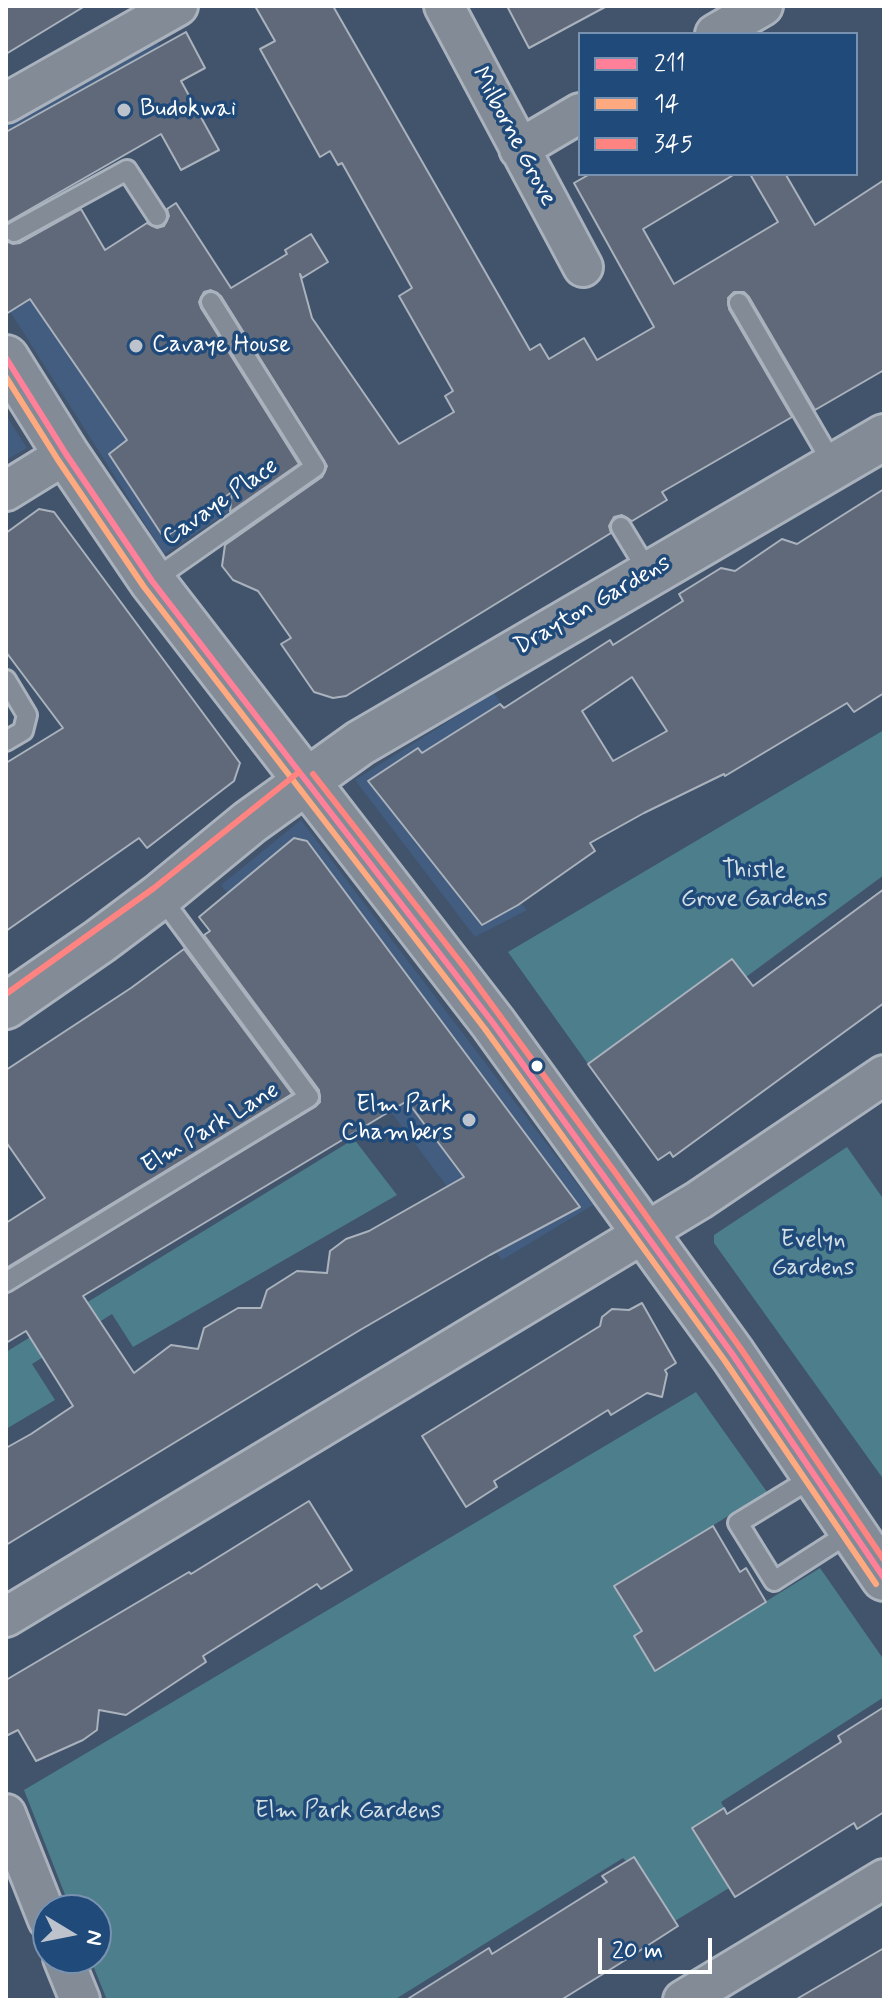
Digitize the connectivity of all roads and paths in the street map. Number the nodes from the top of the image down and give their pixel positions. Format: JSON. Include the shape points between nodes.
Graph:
{"nodes":[{"id":1,"x":178,"y":6,"type":"edge"},
{"id":2,"x":444,"y":6,"type":"edge"},
{"id":3,"x":763,"y":6,"type":"edge"},
{"id":4,"x":718,"y":32,"type":"edge"},
{"id":5,"x":6,"y":103,"type":"edge"},
{"id":6,"x":578,"y":114,"type":"edge"},
{"id":7,"x":519,"y":149,"type":"junction"},
{"id":8,"x":157,"y":216,"type":"dead end"},
{"id":9,"x":14,"y":232,"type":"dead end"},
{"id":10,"x":583,"y":267,"type":"dead end"},
{"id":11,"x":211,"y":302,"type":"dead end"},
{"id":12,"x":739,"y":303,"type":"dead end"},
{"id":13,"x":6,"y":358,"type":"edge"},
{"id":14,"x":884,"y":437,"type":"edge"},
{"id":15,"x":66,"y":454,"type":"junction"},
{"id":16,"x":834,"y":466,"type":"junction"},
{"id":17,"x":6,"y":491,"type":"edge"},
{"id":18,"x":621,"y":527,"type":"dead end"},
{"id":19,"x":649,"y":573,"type":"junction"},
{"id":20,"x":152,"y":581,"type":"junction"},
{"id":21,"x":6,"y":680,"type":"edge"},
{"id":22,"x":6,"y":741,"type":"edge"},
{"id":23,"x":305,"y":780,"type":"junction"},
{"id":24,"x":160,"y":896,"type":"junction"},
{"id":25,"x":6,"y":1006,"type":"edge"},
{"id":26,"x":884,"y":1075,"type":"edge"},
{"id":27,"x":644,"y":1232,"type":"junction"},
{"id":28,"x":6,"y":1282,"type":"edge"},
{"id":29,"x":815,"y":1476,"type":"junction"},
{"id":30,"x":852,"y":1531,"type":"junction"},
{"id":31,"x":884,"y":1578,"type":"edge"},
{"id":32,"x":6,"y":1617,"type":"edge"},
{"id":33,"x":6,"y":1814,"type":"edge"},
{"id":34,"x":884,"y":1879,"type":"edge"},
{"id":35,"x":38,"y":1894,"type":"edge"},
{"id":36,"x":69,"y":1974,"type":"edge"},
{"id":37,"x":80,"y":2000,"type":"edge"},
{"id":38,"x":683,"y":2000,"type":"edge"}],
"edges":[{"from":1,"to":5,"type":"street"},
{"from":2,"to":7,"type":"street","name":"Milborne Grove"},
{"from":3,"to":4,"type":"street"},
{"from":6,"to":7,"type":"street"},
{"from":7,"to":10,"type":"street","name":"Milborne Grove"},
{"from":8,"to":9,"type":"lane","via":[[127,170]]},
{"from":11,"to":20,"type":"lane","name":"Cavaye Place","via":[[315,467]]},
{"from":12,"to":16,"type":"lane"},
{"from":13,"to":15,"type":"main road"},
{"from":14,"to":16,"type":"main road","name":"Drayton Gardens"},
{"from":15,"to":17,"type":"street"},
{"from":15,"to":20,"type":"main road"},
{"from":16,"to":19,"type":"main road","name":"Drayton Gardens"},
{"from":18,"to":19,"type":"lane"},
{"from":19,"to":23,"type":"main road","name":"Drayton Gardens"},
{"from":20,"to":23,"type":"main road"},
{"from":21,"to":22,"type":"lane","via":[[27,715],[23,731]]},
{"from":23,"to":24,"type":"main road","name":"Drayton Gardens"},
{"from":23,"to":27,"type":"main road","via":[[456,973]]},
{"from":24,"to":25,"type":"main road","name":"Drayton Gardens"},
{"from":24,"to":28,"type":"lane","name":"Elm Park Lane","via":[[309,1097]]},
{"from":26,"to":27,"type":"street"},
{"from":27,"to":29,"type":"main road"},
{"from":27,"to":32,"type":"street"},
{"from":29,"to":30,"type":"main road"},
{"from":29,"to":30,"type":"lane","via":[[738,1523],[774,1581]]},
{"from":30,"to":31,"type":"main road"},
{"from":33,"to":35,"type":"street"},
{"from":34,"to":38,"type":"street"},
{"from":36,"to":37,"type":"street"}]}
